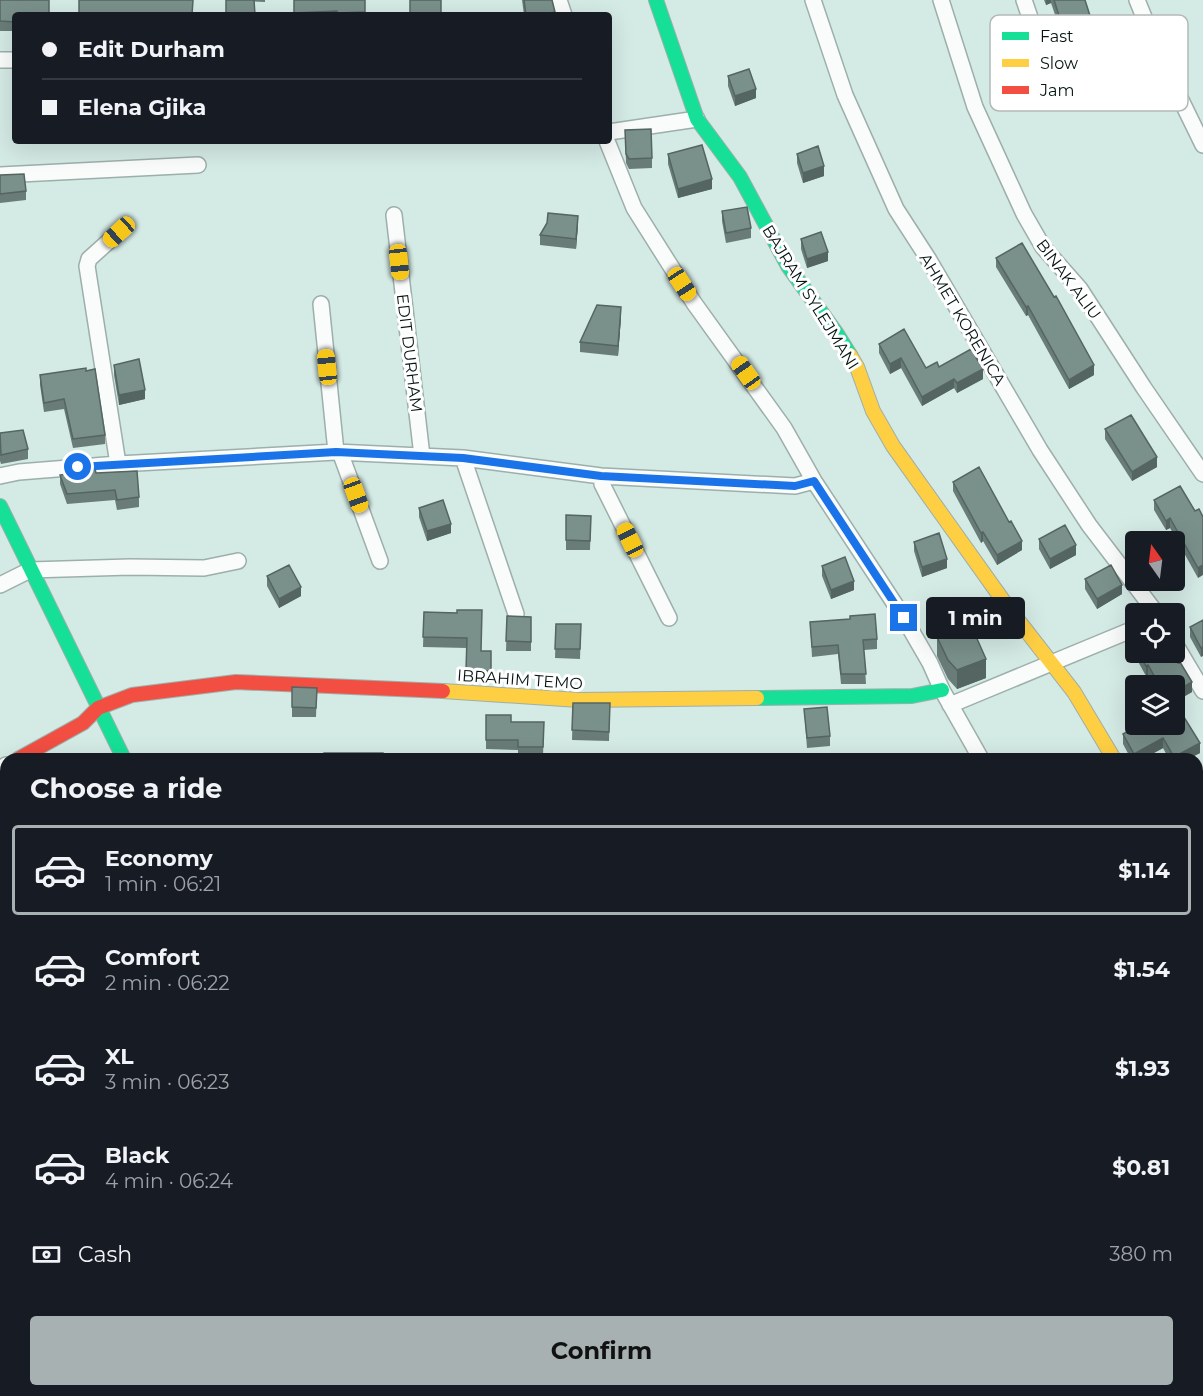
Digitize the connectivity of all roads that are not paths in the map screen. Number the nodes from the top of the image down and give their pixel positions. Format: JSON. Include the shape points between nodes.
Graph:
{"nodes":[{"id":1,"x":656,"y":0,"type":"edge"},
{"id":2,"x":813,"y":0,"type":"edge"},
{"id":3,"x":941,"y":0,"type":"edge"},
{"id":4,"x":1024,"y":0,"type":"edge"},
{"id":5,"x":1137,"y":0,"type":"edge"},
{"id":6,"x":1029,"y":15,"type":"edge"},
{"id":7,"x":1143,"y":15,"type":"edge"},
{"id":8,"x":1186,"y":111,"type":"edge"},
{"id":9,"x":697,"y":118,"type":"junction"},
{"id":10,"x":612,"y":132,"type":"edge"},
{"id":11,"x":608,"y":144,"type":"edge"},
{"id":12,"x":1203,"y":145,"type":"edge"},
{"id":13,"x":198,"y":165,"type":"dead end"},
{"id":14,"x":0,"y":175,"type":"edge"},
{"id":15,"x":394,"y":215,"type":"dead end"},
{"id":16,"x":119,"y":232,"type":"dead end"},
{"id":17,"x":321,"y":304,"type":"dead end"},
{"id":18,"x":338,"y":452,"type":"junction"},
{"id":19,"x":422,"y":456,"type":"junction"},
{"id":20,"x":463,"y":458,"type":"junction"},
{"id":21,"x":118,"y":464,"type":"junction"},
{"id":22,"x":1203,"y":474,"type":"edge"},
{"id":23,"x":0,"y":476,"type":"edge"},
{"id":24,"x":601,"y":476,"type":"junction"},
{"id":25,"x":814,"y":481,"type":"junction"},
{"id":26,"x":2,"y":516,"type":"edge"},
{"id":27,"x":238,"y":561,"type":"dead end"},
{"id":28,"x":380,"y":561,"type":"dead end"},
{"id":29,"x":30,"y":570,"type":"junction"},
{"id":30,"x":0,"y":585,"type":"edge"},
{"id":31,"x":1149,"y":603,"type":"edge"},
{"id":32,"x":516,"y":614,"type":"edge"},
{"id":33,"x":669,"y":618,"type":"dead end"},
{"id":34,"x":1125,"y":633,"type":"edge"},
{"id":35,"x":1185,"y":661,"type":"edge"},
{"id":36,"x":1052,"y":663,"type":"junction"},
{"id":37,"x":942,"y":690,"type":"junction"},
{"id":38,"x":1203,"y":692,"type":"edge"},
{"id":39,"x":950,"y":705,"type":"junction"},
{"id":40,"x":98,"y":708,"type":"junction"},
{"id":41,"x":29,"y":753,"type":"edge"},
{"id":42,"x":121,"y":753,"type":"edge"},
{"id":43,"x":978,"y":753,"type":"edge"},
{"id":44,"x":1110,"y":753,"type":"edge"}],
"edges":[{"from":1,"to":9,"type":"street","name":"BAJRAM SYLEJMANI"},
{"from":2,"to":31,"type":"street","name":"AHMET KORENICA","via":[[845,94],[896,209],[1040,450],[1089,525]]},
{"from":3,"to":22,"type":"street","name":"BINAK ALIU","via":[[975,107],[1024,214],[1043,247],[1080,289]]},
{"from":4,"to":6,"type":"street"},
{"from":5,"to":7,"type":"street"},
{"from":8,"to":12,"type":"street"},
{"from":9,"to":10,"type":"street"},
{"from":9,"to":36,"type":"street","name":"BAJRAM SYLEJMANI","via":[[740,177],[788,266],[857,367],[873,411],[892,446]]},
{"from":11,"to":25,"type":"street","via":[[634,208],[694,303],[784,428]]},
{"from":13,"to":14,"type":"street"},
{"from":15,"to":19,"type":"street","name":"EDIT DURHAM"},
{"from":16,"to":21,"type":"street","via":[[89,259],[87,266]]},
{"from":17,"to":18,"type":"street"},
{"from":18,"to":19,"type":"street"},
{"from":18,"to":21,"type":"street"},
{"from":18,"to":28,"type":"street"},
{"from":19,"to":20,"type":"street"},
{"from":20,"to":24,"type":"street"},
{"from":20,"to":32,"type":"street"},
{"from":21,"to":23,"type":"street"},
{"from":24,"to":25,"type":"street","via":[[795,486]]},
{"from":24,"to":33,"type":"street"},
{"from":25,"to":37,"type":"street","via":[[904,618]]},
{"from":26,"to":29,"type":"street"},
{"from":27,"to":29,"type":"street","via":[[204,568]]},
{"from":29,"to":30,"type":"street"},
{"from":29,"to":40,"type":"street"},
{"from":34,"to":36,"type":"street"},
{"from":35,"to":38,"type":"street"},
{"from":36,"to":39,"type":"street"},
{"from":36,"to":44,"type":"street","name":"BAJRAM SYLEJMANI"},
{"from":37,"to":39,"type":"street"},
{"from":37,"to":40,"type":"street","name":"IBRAHIM TEMO","via":[[902,696],[579,700],[393,687],[236,682],[132,695]]},
{"from":39,"to":43,"type":"street"},
{"from":40,"to":41,"type":"street","name":"IBRAHIM TEMO","via":[[83,723]]},
{"from":40,"to":42,"type":"street"}]}
